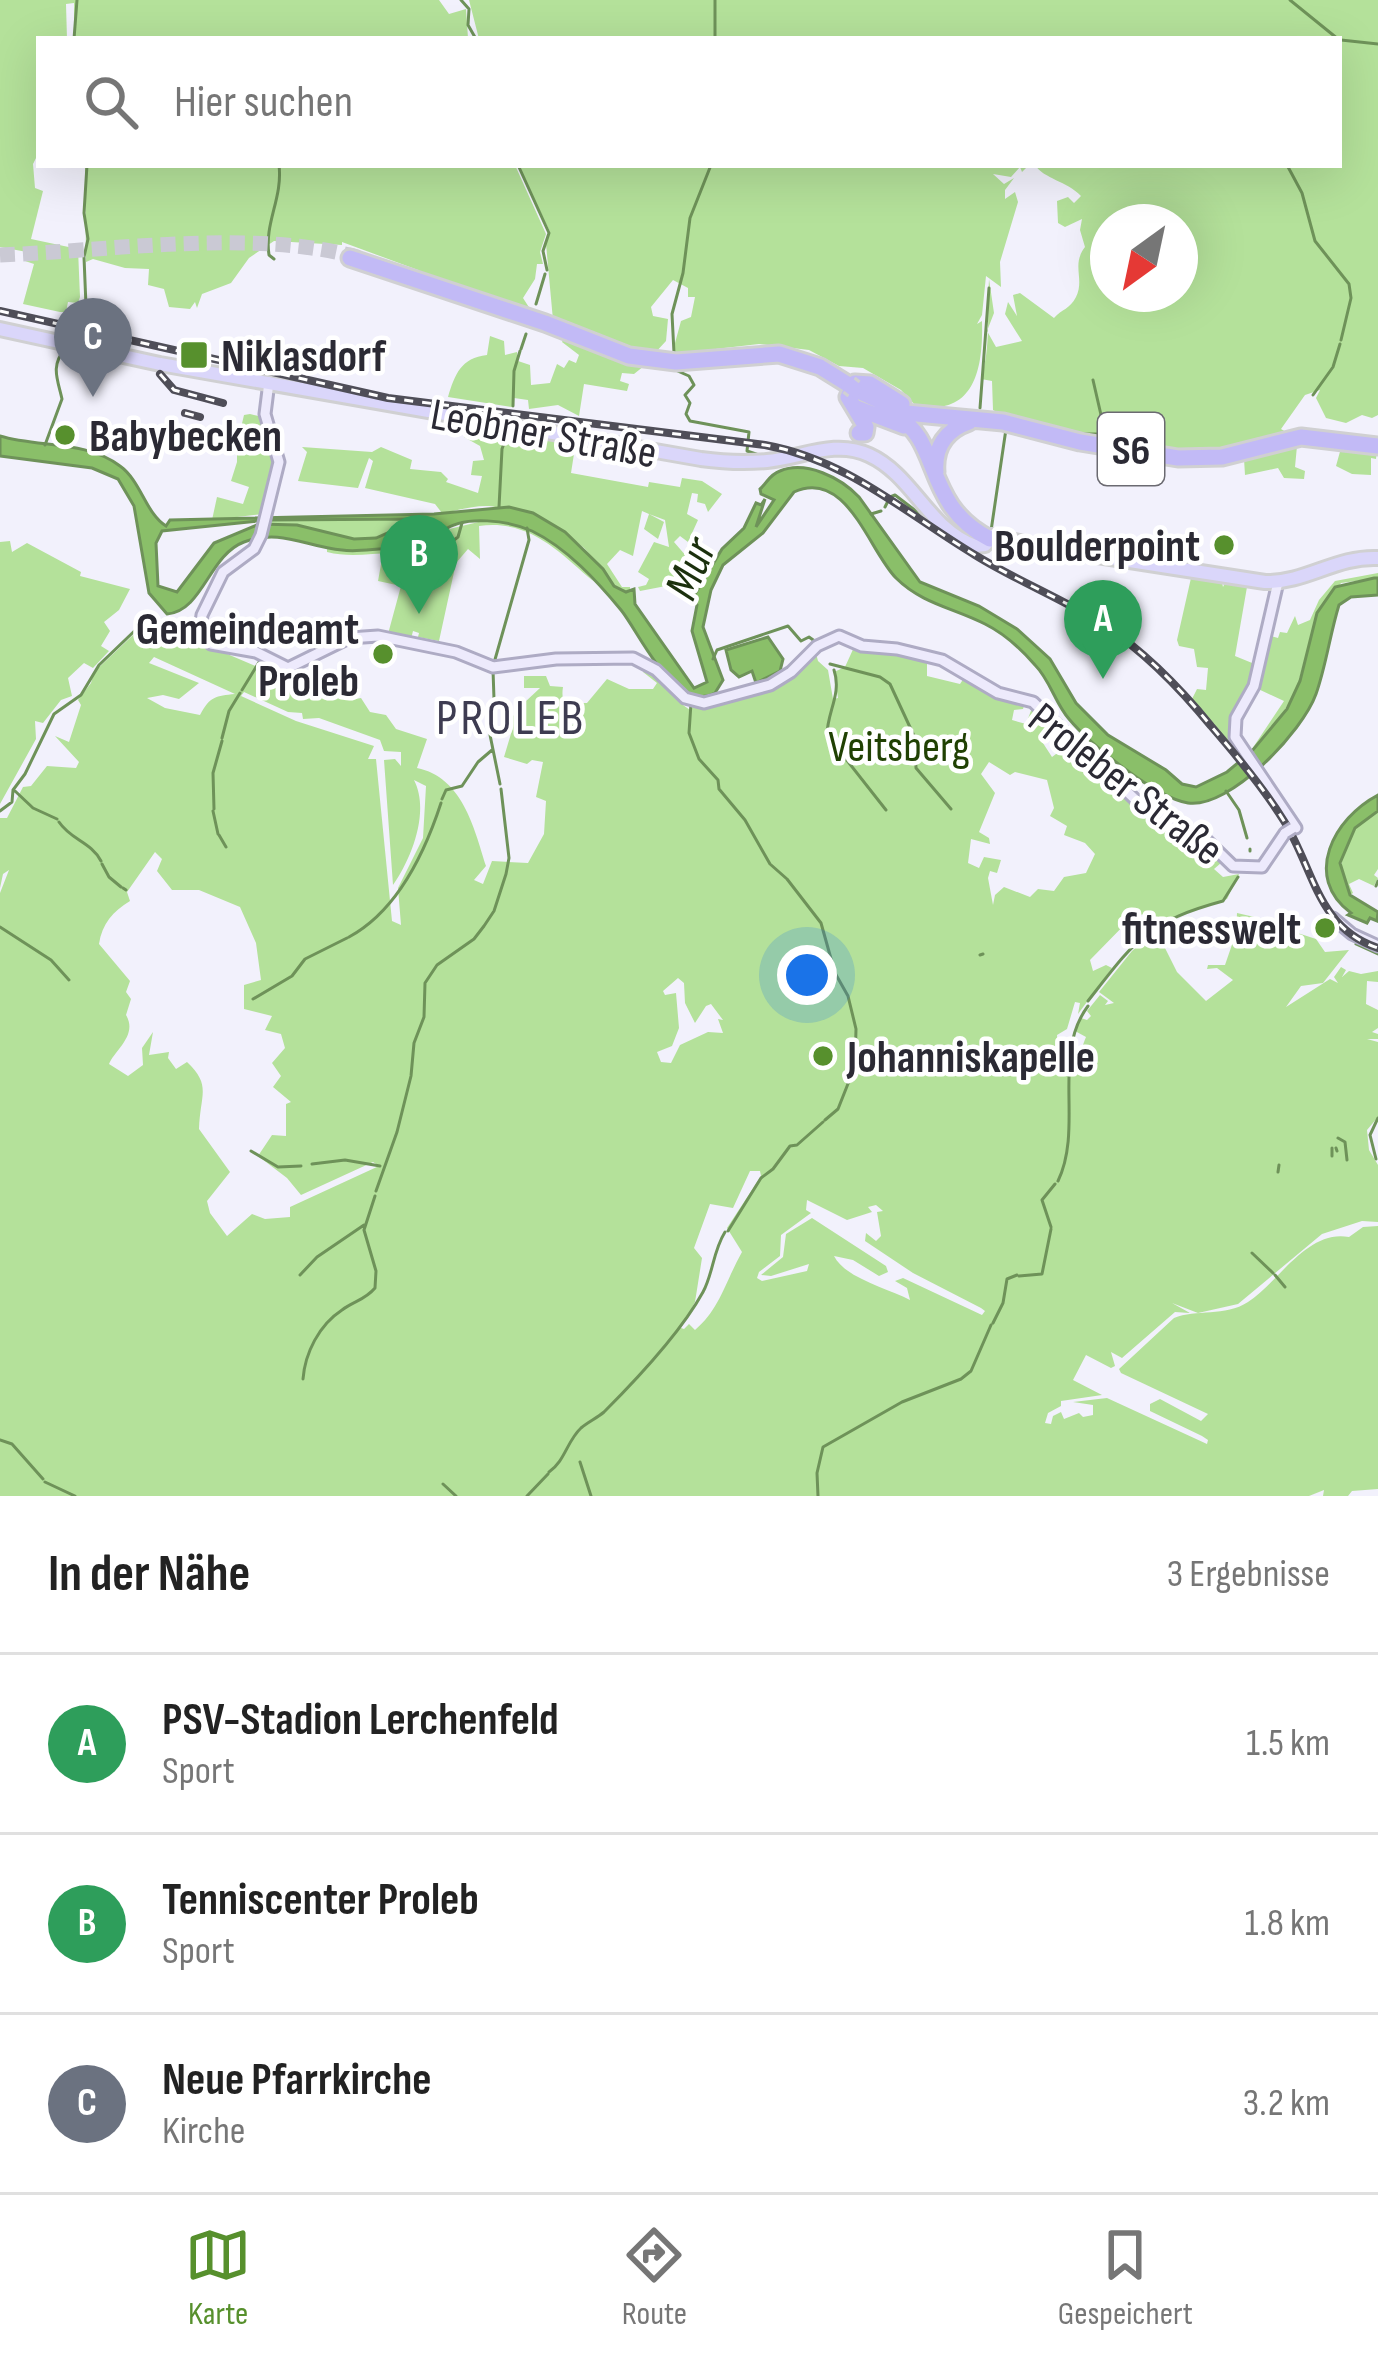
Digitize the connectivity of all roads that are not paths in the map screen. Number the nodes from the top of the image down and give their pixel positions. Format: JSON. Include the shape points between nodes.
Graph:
{"nodes":[{"id":1,"x":356,"y":259,"type":"tunnel mouth"},
{"id":2,"x":0,"y":328,"type":"edge"},
{"id":3,"x":676,"y":360,"type":"junction"},
{"id":4,"x":820,"y":364,"type":"junction"},
{"id":5,"x":269,"y":382,"type":"junction"},
{"id":6,"x":854,"y":391,"type":"junction"},
{"id":7,"x":922,"y":413,"type":"junction"},
{"id":8,"x":1001,"y":420,"type":"junction"},
{"id":9,"x":857,"y":441,"type":"junction"},
{"id":10,"x":1378,"y":444,"type":"edge"},
{"id":11,"x":940,"y":486,"type":"junction"},
{"id":12,"x":984,"y":540,"type":"junction"},
{"id":13,"x":1378,"y":560,"type":"edge"},
{"id":14,"x":1277,"y":586,"type":"junction"},
{"id":15,"x":1334,"y":918,"type":"dead end"},
{"id":16,"x":1378,"y":946,"type":"edge"}],
"edges":[{"from":1,"to":3,"type":"highway","number":"S6","via":[[614,349]]},
{"from":2,"to":5,"type":"main road","name":"Leobner Straße"},
{"from":3,"to":4,"type":"highway","number":"S6","via":[[765,350]]},
{"from":3,"to":6,"type":"highway","number":"S6","via":[[778,354],[820,367]]},
{"from":4,"to":6,"type":"highway","number":"S6"},
{"from":4,"to":7,"type":"highway","via":[[886,386]]},
{"from":5,"to":9,"type":"main road","name":"Leobner Straße","via":[[749,462]]},
{"from":5,"to":14,"type":"main road","name":"Proleber Straße","via":[[266,416],[279,462],[257,545],[225,569],[203,611],[200,628],[211,644],[288,668],[361,636],[459,652],[492,667],[633,658],[690,700],[770,685],[839,636],[916,653],[998,694],[1033,702],[1140,804],[1244,867],[1264,866],[1291,829],[1290,814],[1235,737]]},
{"from":6,"to":7,"type":"highway","number":"S6"},
{"from":6,"to":8,"type":"highway","number":"S6","via":[[905,413]]},
{"from":6,"to":9,"type":"highway","via":[[866,427]]},
{"from":6,"to":12,"type":"highway","via":[[909,423],[946,501]]},
{"from":7,"to":8,"type":"highway","number":"S6"},
{"from":7,"to":11,"type":"highway"},
{"from":8,"to":10,"type":"highway","number":"S6","via":[[1189,456],[1286,435]]},
{"from":8,"to":11,"type":"highway","via":[[958,426],[942,442],[935,461]]},
{"from":9,"to":12,"type":"main road","via":[[945,528]]},
{"from":11,"to":12,"type":"highway"},
{"from":12,"to":14,"type":"main road"},
{"from":12,"to":14,"type":"main road"},
{"from":13,"to":14,"type":"main road","via":[[1344,559]]},
{"from":15,"to":16,"type":"main road"}]}
